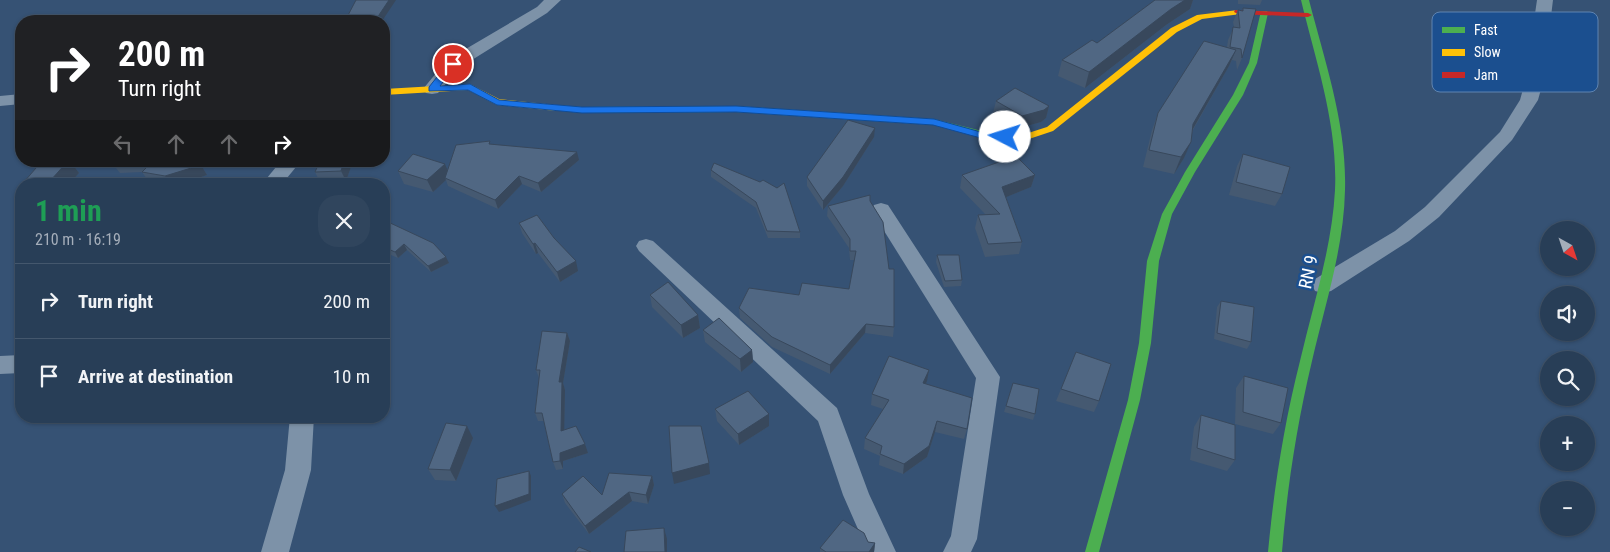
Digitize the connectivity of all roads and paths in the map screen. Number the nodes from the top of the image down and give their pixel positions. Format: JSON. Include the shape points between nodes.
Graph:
{"nodes":[{"id":1,"x":553,"y":0,"type":"edge"},
{"id":2,"x":1305,"y":0,"type":"edge"},
{"id":3,"x":1264,"y":13,"type":"junction"},
{"id":4,"x":1308,"y":15,"type":"junction"},
{"id":5,"x":432,"y":89,"type":"junction"},
{"id":6,"x":390,"y":92,"type":"edge"},
{"id":7,"x":1531,"y":92,"type":"edge"},
{"id":8,"x":15,"y":99,"type":"edge"},
{"id":9,"x":0,"y":101,"type":"edge"},
{"id":10,"x":287,"y":167,"type":"edge"},
{"id":11,"x":276,"y":178,"type":"edge"},
{"id":12,"x":881,"y":210,"type":"dead end"},
{"id":13,"x":646,"y":246,"type":"dead end"},
{"id":14,"x":1323,"y":285,"type":"junction"},
{"id":15,"x":15,"y":364,"type":"edge"},
{"id":16,"x":0,"y":365,"type":"edge"},
{"id":17,"x":301,"y":423,"type":"edge"},
{"id":18,"x":276,"y":552,"type":"edge"},
{"id":19,"x":882,"y":552,"type":"edge"},
{"id":20,"x":957,"y":552,"type":"edge"},
{"id":21,"x":1092,"y":552,"type":"edge"},
{"id":22,"x":1275,"y":552,"type":"edge"}],
"edges":[{"from":1,"to":5,"type":"street","via":[[453,64]]},
{"from":2,"to":4,"type":"street","name":"RN 9","number":"RN 9"},
{"from":3,"to":4,"type":"street"},
{"from":3,"to":5,"type":"street","via":[[1230,12],[1200,17],[1174,30],[1050,130],[1023,138],[988,137],[934,122],[736,109],[582,110],[497,102],[470,87]]},
{"from":3,"to":21,"type":"street","via":[[1253,62],[1238,95],[1167,214],[1153,262],[1134,400]]},
{"from":4,"to":14,"type":"street","name":"RN 9","number":"RN 9","via":[[1333,107],[1339,152],[1340,190]]},
{"from":5,"to":6,"type":"street"},
{"from":7,"to":14,"type":"street","via":[[1506,136],[1424,218],[1402,236]]},
{"from":8,"to":9,"type":"street"},
{"from":10,"to":11,"type":"street"},
{"from":12,"to":20,"type":"street","via":[[988,377],[964,539]]},
{"from":13,"to":19,"type":"street","via":[[828,415],[856,494]]},
{"from":14,"to":22,"type":"street","name":"RN 9","number":"RN 9","via":[[1292,422],[1276,516]]},
{"from":15,"to":16,"type":"street"},
{"from":17,"to":18,"type":"street","via":[[298,470]]}]}
